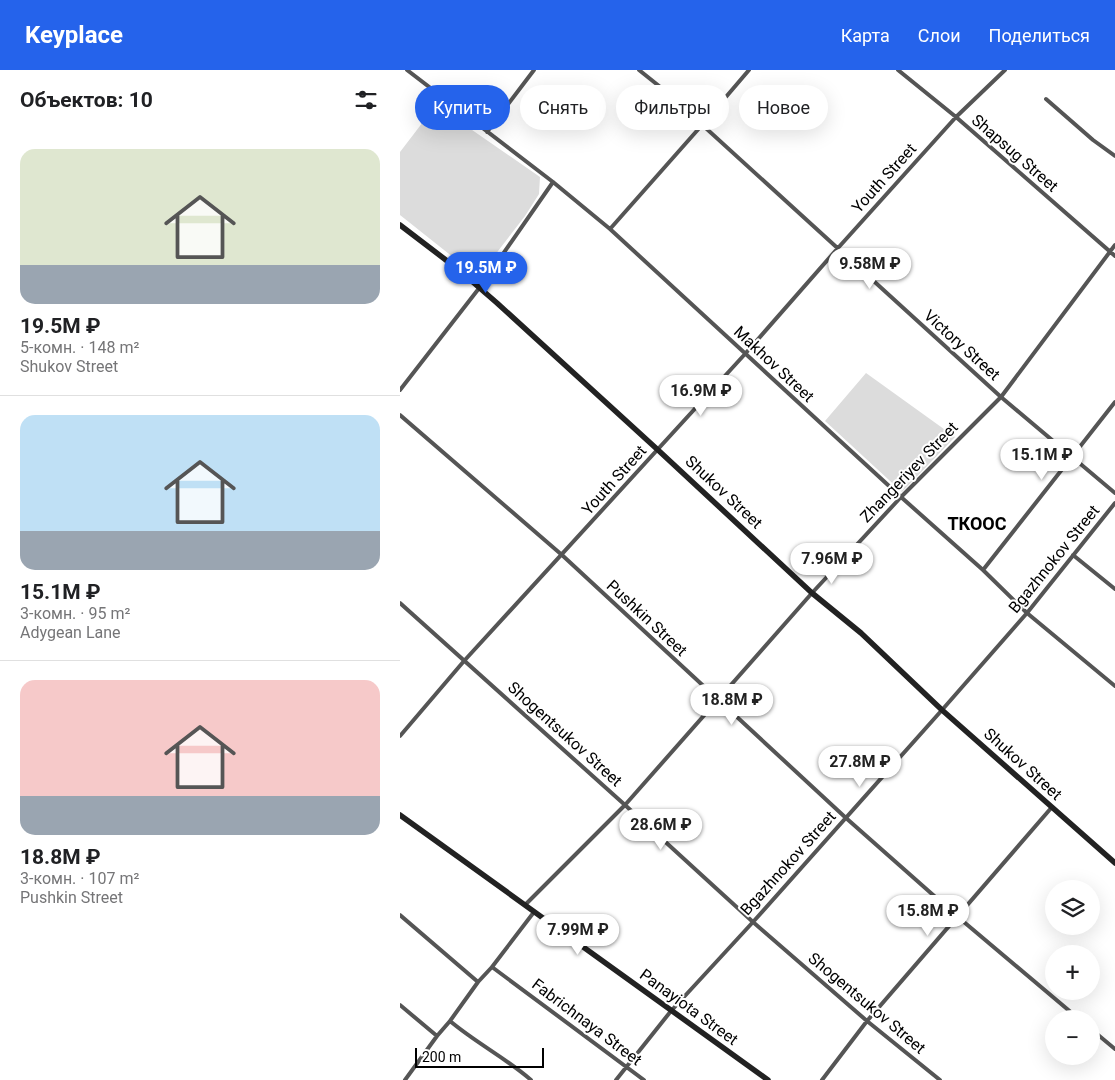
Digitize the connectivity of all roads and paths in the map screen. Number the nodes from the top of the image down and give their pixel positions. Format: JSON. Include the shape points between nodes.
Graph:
{"nodes":[{"id":1,"x":406,"y":70,"type":"edge"},
{"id":2,"x":534,"y":70,"type":"edge"},
{"id":3,"x":639,"y":70,"type":"edge"},
{"id":4,"x":749,"y":70,"type":"edge"},
{"id":5,"x":898,"y":70,"type":"edge"},
{"id":6,"x":1005,"y":70,"type":"edge"},
{"id":7,"x":658,"y":85,"type":"edge"},
{"id":8,"x":729,"y":93,"type":"edge"},
{"id":9,"x":1046,"y":99,"type":"dead end"},
{"id":10,"x":956,"y":118,"type":"junction"},
{"id":11,"x":698,"y":130,"type":"edge"},
{"id":12,"x":708,"y":130,"type":"edge"},
{"id":13,"x":487,"y":132,"type":"junction"},
{"id":14,"x":1115,"y":156,"type":"edge"},
{"id":15,"x":553,"y":182,"type":"junction"},
{"id":16,"x":400,"y":224,"type":"edge"},
{"id":17,"x":610,"y":229,"type":"junction"},
{"id":18,"x":1115,"y":245,"type":"edge"},
{"id":19,"x":838,"y":248,"type":"junction"},
{"id":20,"x":1110,"y":252,"type":"junction"},
{"id":21,"x":1115,"y":256,"type":"edge"},
{"id":22,"x":480,"y":287,"type":"junction"},
{"id":23,"x":745,"y":354,"type":"junction"},
{"id":24,"x":400,"y":390,"type":"edge"},
{"id":25,"x":1001,"y":397,"type":"junction"},
{"id":26,"x":1115,"y":402,"type":"edge"},
{"id":27,"x":400,"y":415,"type":"edge"},
{"id":28,"x":658,"y":450,"type":"junction"},
{"id":29,"x":1072,"y":458,"type":"junction"},
{"id":30,"x":1115,"y":493,"type":"edge"},
{"id":31,"x":901,"y":497,"type":"junction"},
{"id":32,"x":1115,"y":503,"type":"edge"},
{"id":33,"x":562,"y":555,"type":"junction"},
{"id":34,"x":1073,"y":555,"type":"junction"},
{"id":35,"x":983,"y":570,"type":"junction"},
{"id":36,"x":1115,"y":589,"type":"edge"},
{"id":37,"x":812,"y":592,"type":"junction"},
{"id":38,"x":400,"y":603,"type":"edge"},
{"id":39,"x":1027,"y":612,"type":"junction"},
{"id":40,"x":464,"y":661,"type":"junction"},
{"id":41,"x":1115,"y":686,"type":"edge"},
{"id":42,"x":718,"y":700,"type":"junction"},
{"id":43,"x":942,"y":710,"type":"junction"},
{"id":44,"x":400,"y":736,"type":"edge"},
{"id":45,"x":625,"y":805,"type":"junction"},
{"id":46,"x":1052,"y":808,"type":"junction"},
{"id":47,"x":400,"y":816,"type":"edge"},
{"id":48,"x":846,"y":818,"type":"junction"},
{"id":49,"x":1115,"y":864,"type":"edge"},
{"id":50,"x":525,"y":905,"type":"junction"},
{"id":51,"x":534,"y":912,"type":"junction"},
{"id":52,"x":400,"y":915,"type":"edge"},
{"id":53,"x":958,"y":916,"type":"junction"},
{"id":54,"x":753,"y":922,"type":"junction"},
{"id":55,"x":492,"y":967,"type":"junction"},
{"id":56,"x":478,"y":982,"type":"junction"},
{"id":57,"x":400,"y":1006,"type":"edge"},
{"id":58,"x":1069,"y":1010,"type":"edge"},
{"id":59,"x":671,"y":1011,"type":"junction"},
{"id":60,"x":450,"y":1021,"type":"junction"},
{"id":61,"x":867,"y":1021,"type":"junction"},
{"id":62,"x":436,"y":1036,"type":"junction"},
{"id":63,"x":1100,"y":1036,"type":"edge"},
{"id":64,"x":1115,"y":1048,"type":"edge"},
{"id":65,"x":626,"y":1067,"type":"junction"},
{"id":66,"x":405,"y":1080,"type":"edge"},
{"id":67,"x":531,"y":1080,"type":"edge"},
{"id":68,"x":616,"y":1080,"type":"edge"},
{"id":69,"x":644,"y":1080,"type":"edge"},
{"id":70,"x":768,"y":1080,"type":"edge"},
{"id":71,"x":822,"y":1080,"type":"edge"},
{"id":72,"x":940,"y":1080,"type":"edge"}],
"edges":[{"from":1,"to":13,"type":"street","name":"Makhov Street"},
{"from":2,"to":13,"type":"street"},
{"from":3,"to":7,"type":"street","name":"Victory Street"},
{"from":4,"to":8,"type":"street"},
{"from":5,"to":10,"type":"street","name":"Shapsug Street"},
{"from":6,"to":10,"type":"street","name":"Youth Street"},
{"from":9,"to":14,"type":"street"},
{"from":10,"to":19,"type":"street","name":"Youth Street"},
{"from":10,"to":20,"type":"street","name":"Shapsug Street"},
{"from":11,"to":17,"type":"street"},
{"from":12,"to":19,"type":"street","name":"Victory Street"},
{"from":13,"to":15,"type":"street","name":"Makhov Street"},
{"from":15,"to":17,"type":"street","name":"Makhov Street"},
{"from":15,"to":22,"type":"street"},
{"from":16,"to":22,"type":"main road","name":"Shukov Street"},
{"from":17,"to":23,"type":"street","name":"Makhov Street"},
{"from":18,"to":20,"type":"street","name":"Zhangeriyev Street"},
{"from":19,"to":23,"type":"street","name":"Youth Street"},
{"from":19,"to":25,"type":"street","name":"Victory Street"},
{"from":20,"to":21,"type":"street","name":"Shapsug Street"},
{"from":20,"to":25,"type":"street","name":"Zhangeriyev Street"},
{"from":22,"to":24,"type":"street"},
{"from":22,"to":28,"type":"main road","name":"Shukov Street"},
{"from":23,"to":28,"type":"street","name":"Youth Street"},
{"from":23,"to":31,"type":"street","name":"Makhov Street"},
{"from":25,"to":29,"type":"street","name":"Victory Street"},
{"from":25,"to":31,"type":"street","name":"Zhangeriyev Street"},
{"from":26,"to":29,"type":"street"},
{"from":27,"to":33,"type":"street","name":"Pushkin Street"},
{"from":28,"to":33,"type":"street","name":"Youth Street"},
{"from":28,"to":37,"type":"main road","name":"Shukov Street"},
{"from":29,"to":30,"type":"street","name":"Victory Street"},
{"from":29,"to":35,"type":"street"},
{"from":31,"to":35,"type":"street","name":"Makhov Street"},
{"from":31,"to":37,"type":"street","name":"Zhangeriyev Street"},
{"from":32,"to":34,"type":"street","name":"Bgazhnokov Street"},
{"from":33,"to":40,"type":"street","name":"Youth Street"},
{"from":33,"to":42,"type":"street","name":"Pushkin Street"},
{"from":34,"to":36,"type":"street"},
{"from":34,"to":39,"type":"street","name":"Bgazhnokov Street"},
{"from":35,"to":39,"type":"street","name":"Makhov Street"},
{"from":37,"to":42,"type":"street","name":"Zhangeriyev Street"},
{"from":37,"to":43,"type":"main road","name":"Shukov Street"},
{"from":38,"to":40,"type":"street","name":"Shogentsukov Street"},
{"from":39,"to":41,"type":"street","name":"Makhov Street"},
{"from":39,"to":43,"type":"street","name":"Bgazhnokov Street"},
{"from":40,"to":44,"type":"street","name":"Youth Street"},
{"from":40,"to":45,"type":"street","name":"Shogentsukov Street"},
{"from":42,"to":45,"type":"street","name":"Zhangeriyev Street"},
{"from":42,"to":48,"type":"street","name":"Pushkin Street"},
{"from":43,"to":46,"type":"main road","name":"Shukov Street"},
{"from":43,"to":48,"type":"street","name":"Bgazhnokov Street"},
{"from":45,"to":50,"type":"street","name":"Zhangeriyev Street"},
{"from":45,"to":54,"type":"street","name":"Shogentsukov Street"},
{"from":46,"to":49,"type":"main road","name":"Shukov Street"},
{"from":46,"to":53,"type":"street"},
{"from":47,"to":50,"type":"main road","name":"Panayiota Street"},
{"from":48,"to":53,"type":"street","name":"Pushkin Street"},
{"from":48,"to":54,"type":"street","name":"Bgazhnokov Street"},
{"from":50,"to":51,"type":"main road","name":"Panayiota Street"},
{"from":51,"to":55,"type":"street"},
{"from":51,"to":59,"type":"main road","name":"Panayiota Street"},
{"from":52,"to":56,"type":"street"},
{"from":53,"to":58,"type":"street","name":"Pushkin Street"},
{"from":53,"to":61,"type":"street"},
{"from":54,"to":59,"type":"street","name":"Bgazhnokov Street"},
{"from":54,"to":61,"type":"street","name":"Shogentsukov Street"},
{"from":55,"to":56,"type":"street"},
{"from":55,"to":65,"type":"street","name":"Fabrichnaya Street"},
{"from":56,"to":60,"type":"street"},
{"from":57,"to":62,"type":"street"},
{"from":59,"to":65,"type":"street","name":"Bgazhnokov Street"},
{"from":59,"to":70,"type":"main road","name":"Panayiota Street"},
{"from":60,"to":62,"type":"street"},
{"from":60,"to":67,"type":"street"},
{"from":61,"to":71,"type":"street"},
{"from":61,"to":72,"type":"street","name":"Shogentsukov Street"},
{"from":62,"to":66,"type":"street"},
{"from":63,"to":64,"type":"street"},
{"from":65,"to":68,"type":"street","name":"Bgazhnokov Street"},
{"from":65,"to":69,"type":"street","name":"Fabrichnaya Street"}]}
